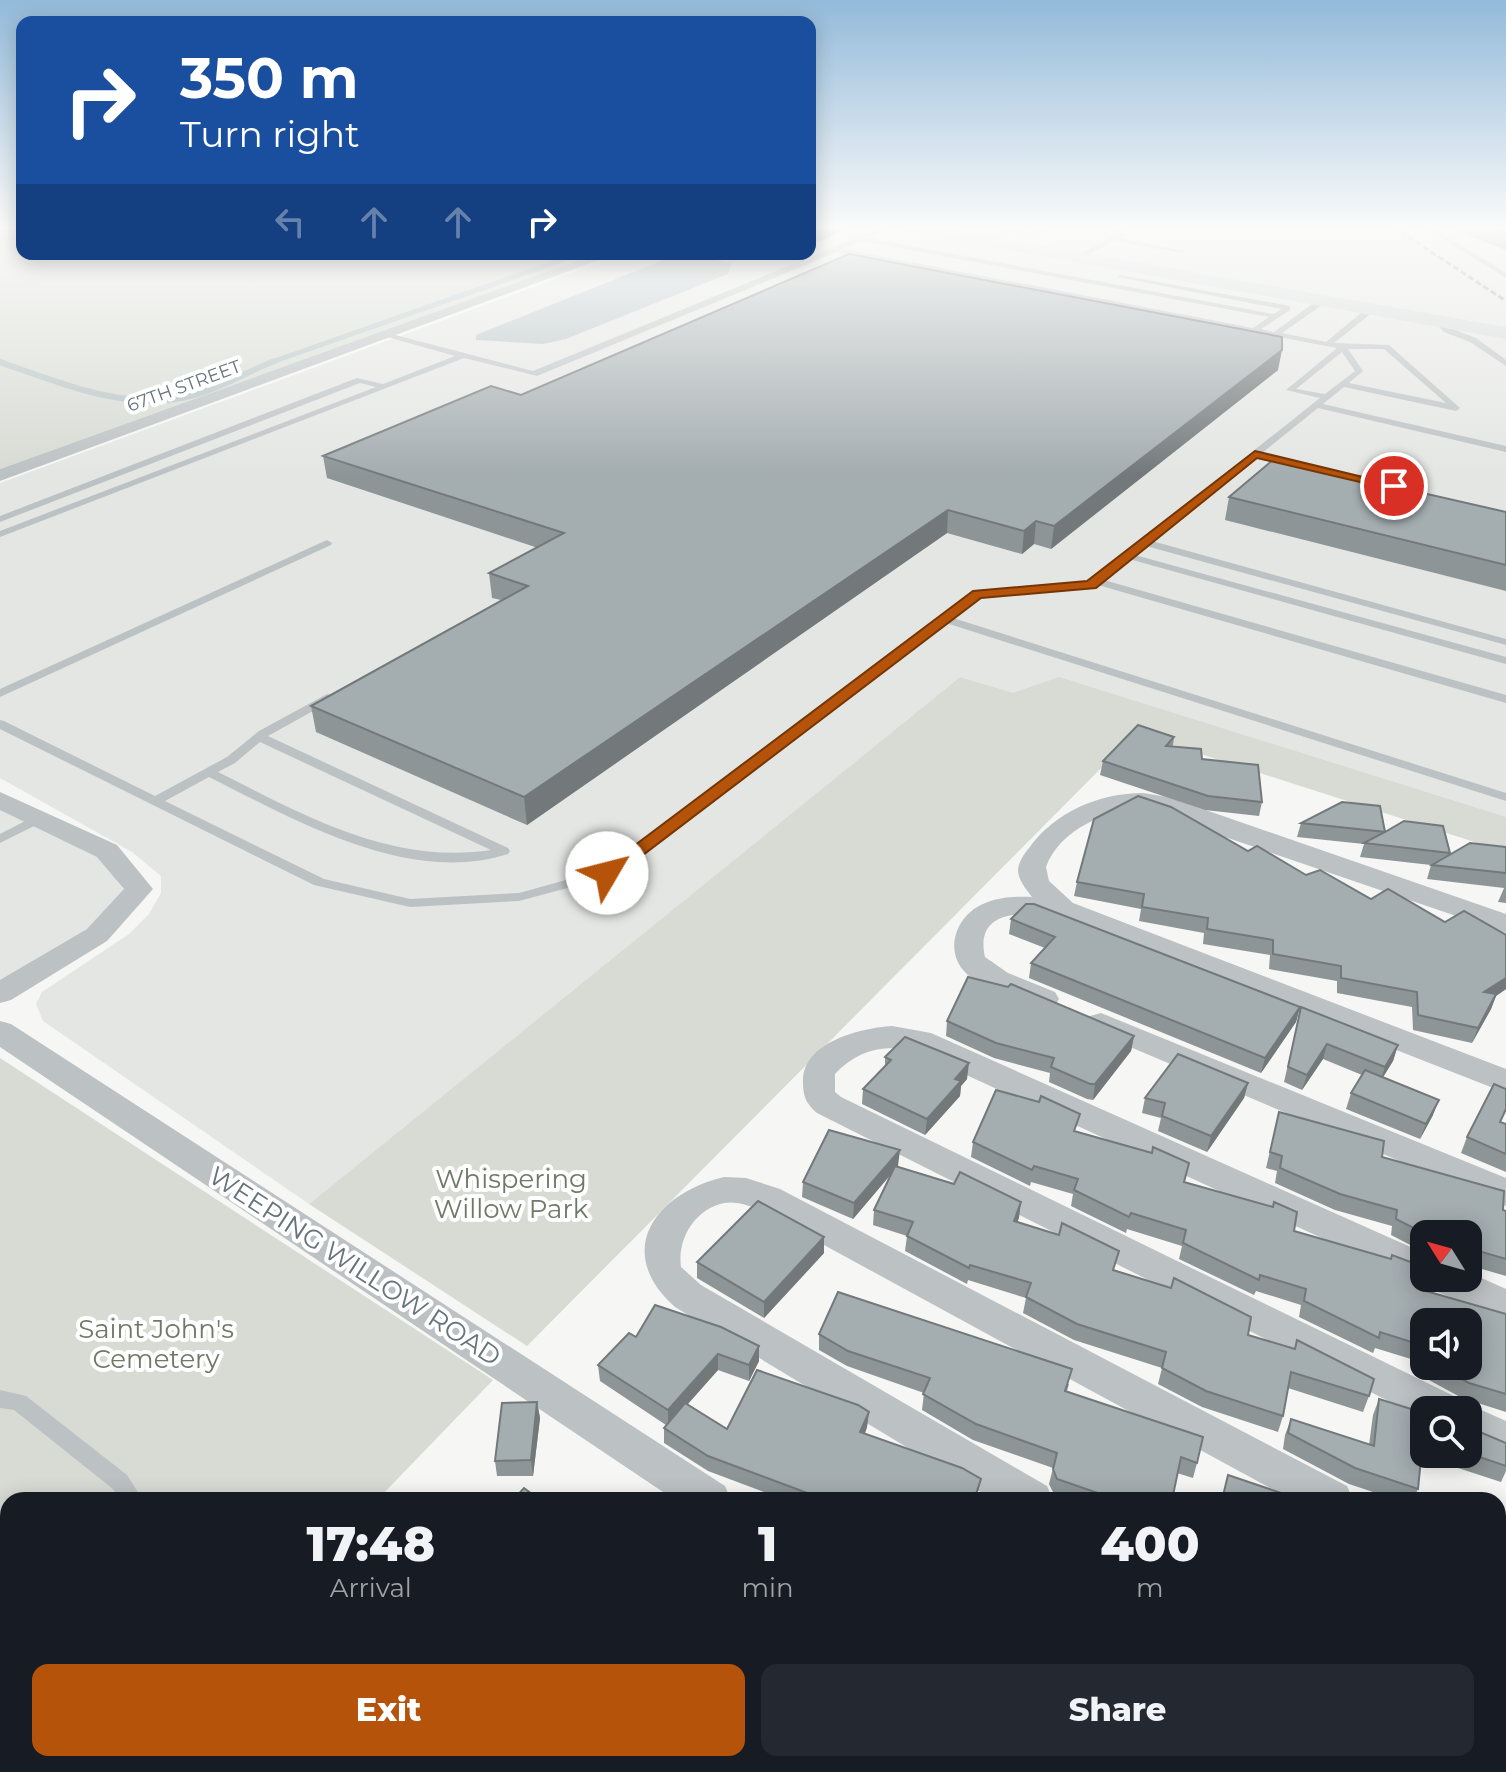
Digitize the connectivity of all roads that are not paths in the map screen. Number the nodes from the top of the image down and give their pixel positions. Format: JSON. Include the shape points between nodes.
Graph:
{"nodes":[{"id":1,"x":454,"y":310,"type":"edge"},
{"id":2,"x":691,"y":310,"type":"edge"},
{"id":3,"x":1149,"y":310,"type":"edge"},
{"id":4,"x":1245,"y":310,"type":"edge"},
{"id":5,"x":1284,"y":310,"type":"edge"},
{"id":6,"x":1310,"y":310,"type":"edge"},
{"id":7,"x":1370,"y":310,"type":"joint"},
{"id":8,"x":1275,"y":316,"type":"junction"},
{"id":9,"x":1437,"y":321,"type":"junction"},
{"id":10,"x":1255,"y":330,"type":"junction"},
{"id":11,"x":1506,"y":333,"type":"edge"},
{"id":12,"x":387,"y":334,"type":"junction"},
{"id":13,"x":1276,"y":334,"type":"junction"},
{"id":14,"x":1328,"y":344,"type":"junction"},
{"id":15,"x":1343,"y":347,"type":"junction"},
{"id":16,"x":463,"y":356,"type":"junction"},
{"id":17,"x":1506,"y":364,"type":"edge"},
{"id":18,"x":1342,"y":384,"type":"junction"},
{"id":19,"x":382,"y":386,"type":"junction"},
{"id":20,"x":1326,"y":397,"type":"junction"},
{"id":21,"x":1316,"y":405,"type":"junction"},
{"id":22,"x":1506,"y":449,"type":"edge"},
{"id":23,"x":176,"y":451,"type":"junction"},
{"id":24,"x":1255,"y":454,"type":"junction"},
{"id":25,"x":193,"y":458,"type":"junction"},
{"id":26,"x":0,"y":475,"type":"edge"},
{"id":27,"x":1343,"y":475,"type":"edge"},
{"id":28,"x":0,"y":519,"type":"edge"},
{"id":29,"x":0,"y":534,"type":"edge"},
{"id":30,"x":1144,"y":542,"type":"junction"},
{"id":31,"x":327,"y":543,"type":"dead end"},
{"id":32,"x":1128,"y":556,"type":"junction"},
{"id":33,"x":1096,"y":581,"type":"junction"},
{"id":34,"x":945,"y":619,"type":"junction"},
{"id":35,"x":1506,"y":642,"type":"edge"},
{"id":36,"x":1506,"y":661,"type":"edge"},
{"id":37,"x":342,"y":690,"type":"edge"},
{"id":38,"x":0,"y":693,"type":"edge"},
{"id":39,"x":1506,"y":699,"type":"edge"},
{"id":40,"x":0,"y":724,"type":"edge"},
{"id":41,"x":259,"y":737,"type":"junction"},
{"id":42,"x":209,"y":772,"type":"junction"},
{"id":43,"x":1506,"y":797,"type":"edge"},
{"id":44,"x":0,"y":800,"type":"edge"},
{"id":45,"x":156,"y":800,"type":"junction"},
{"id":46,"x":35,"y":820,"type":"junction"},
{"id":47,"x":0,"y":839,"type":"edge"},
{"id":48,"x":1063,"y":909,"type":"junction"},
{"id":49,"x":1506,"y":924,"type":"edge"},
{"id":50,"x":0,"y":993,"type":"edge"},
{"id":51,"x":0,"y":1032,"type":"edge"},
{"id":52,"x":1506,"y":1082,"type":"edge"},
{"id":53,"x":1506,"y":1193,"type":"edge"},
{"id":54,"x":1410,"y":1263,"type":"edge"},
{"id":55,"x":1475,"y":1292,"type":"edge"},
{"id":56,"x":1506,"y":1306,"type":"edge"},
{"id":57,"x":1416,"y":1396,"type":"edge"},
{"id":58,"x":0,"y":1399,"type":"edge"},
{"id":59,"x":1482,"y":1429,"type":"edge"},
{"id":60,"x":1506,"y":1441,"type":"edge"},
{"id":61,"x":127,"y":1492,"type":"edge"},
{"id":62,"x":698,"y":1492,"type":"edge"},
{"id":63,"x":1019,"y":1492,"type":"edge"},
{"id":64,"x":1317,"y":1492,"type":"edge"}],
"edges":[{"from":1,"to":12,"type":"street","name":"67TH STREET"},
{"from":2,"to":16,"type":"lane","via":[[534,374]]},
{"from":3,"to":10,"type":"lane"},
{"from":4,"to":8,"type":"lane"},
{"from":5,"to":8,"type":"lane"},
{"from":6,"to":13,"type":"lane"},
{"from":7,"to":9,"type":"street"},
{"from":7,"to":14,"type":"lane"},
{"from":8,"to":10,"type":"lane"},
{"from":9,"to":11,"type":"street"},
{"from":9,"to":17,"type":"lane"},
{"from":10,"to":13,"type":"lane"},
{"from":12,"to":16,"type":"lane"},
{"from":12,"to":26,"type":"street","name":"67TH STREET"},
{"from":13,"to":14,"type":"lane"},
{"from":14,"to":15,"type":"lane"},
{"from":15,"to":18,"type":"lane","via":[[1359,371]]},
{"from":15,"to":18,"type":"lane","via":[[1386,347],[1456,408]]},
{"from":15,"to":20,"type":"lane","via":[[1290,390]]},
{"from":16,"to":19,"type":"lane"},
{"from":18,"to":20,"type":"lane"},
{"from":19,"to":23,"type":"lane","via":[[360,380]]},
{"from":19,"to":25,"type":"lane"},
{"from":20,"to":21,"type":"lane"},
{"from":21,"to":22,"type":"lane"},
{"from":21,"to":24,"type":"lane"},
{"from":23,"to":25,"type":"lane"},
{"from":23,"to":28,"type":"lane"},
{"from":24,"to":27,"type":"lane"},
{"from":24,"to":30,"type":"lane"},
{"from":25,"to":29,"type":"lane"},
{"from":30,"to":32,"type":"lane"},
{"from":30,"to":35,"type":"lane"},
{"from":31,"to":38,"type":"lane"},
{"from":32,"to":33,"type":"lane"},
{"from":32,"to":36,"type":"lane"},
{"from":33,"to":34,"type":"lane","via":[[978,594]]},
{"from":33,"to":39,"type":"lane"},
{"from":34,"to":43,"type":"lane"},
{"from":34,"to":45,"type":"lane","via":[[607,873],[519,897],[410,903],[319,882]]},
{"from":37,"to":41,"type":"lane"},
{"from":40,"to":45,"type":"lane"},
{"from":41,"to":42,"type":"lane"},
{"from":41,"to":42,"type":"lane","via":[[503,851],[446,858],[399,853],[347,839]]},
{"from":42,"to":45,"type":"lane"},
{"from":44,"to":46,"type":"street"},
{"from":46,"to":47,"type":"lane"},
{"from":46,"to":50,"type":"street","via":[[107,851],[139,889],[97,935]]},
{"from":48,"to":49,"type":"street","via":[[1034,880],[1037,856],[1089,809],[1138,799]]},
{"from":48,"to":52,"type":"street"},
{"from":48,"to":53,"type":"street","via":[[1033,904],[993,910],[971,931],[970,960],[994,978]]},
{"from":51,"to":62,"type":"street","name":"WEEPING WILLOW ROAD"},
{"from":54,"to":57,"type":"street","via":[[920,1041],[904,1036],[867,1039],[837,1054],[819,1071],[819,1096],[829,1105]]},
{"from":55,"to":56,"type":"street"},
{"from":58,"to":61,"type":"lane","via":[[19,1402]]},
{"from":59,"to":60,"type":"street"},
{"from":63,"to":64,"type":"street","via":[[688,1296],[663,1268],[663,1244],[673,1225],[691,1205],[724,1190],[768,1198]]}]}
